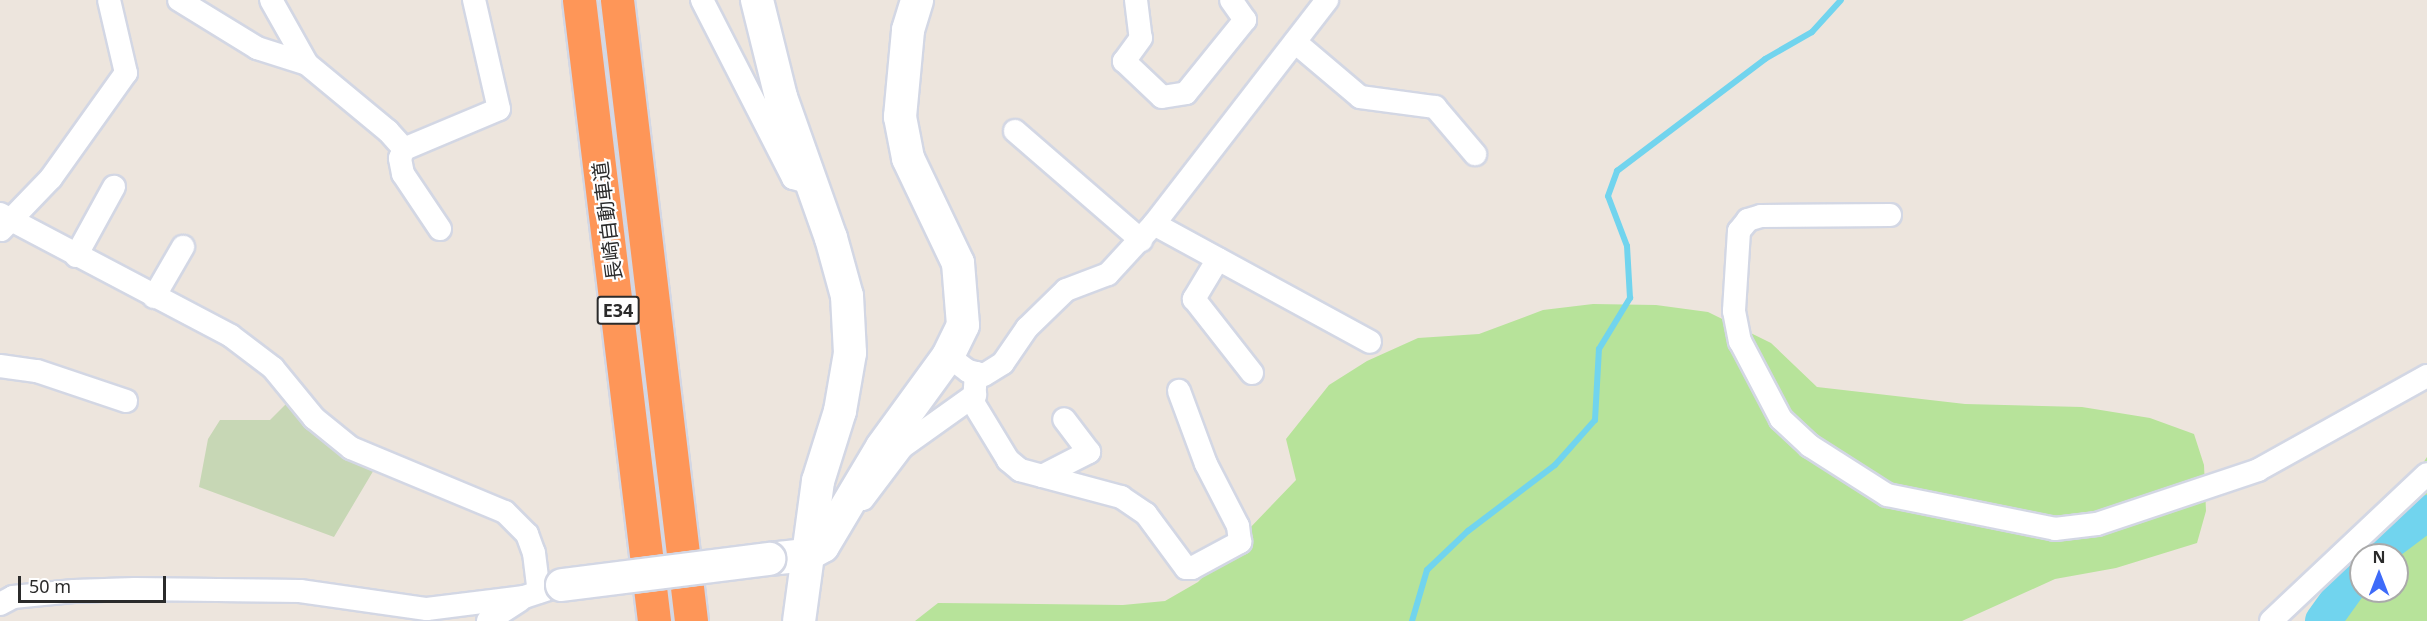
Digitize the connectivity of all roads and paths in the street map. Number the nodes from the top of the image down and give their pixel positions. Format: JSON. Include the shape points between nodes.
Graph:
{"nodes":[{"id":1,"x":109,"y":0,"type":"edge"},
{"id":2,"x":179,"y":0,"type":"edge"},
{"id":3,"x":270,"y":0,"type":"edge"},
{"id":4,"x":474,"y":0,"type":"edge"},
{"id":5,"x":579,"y":0,"type":"edge"},
{"id":6,"x":617,"y":0,"type":"edge"},
{"id":7,"x":702,"y":0,"type":"edge"},
{"id":8,"x":757,"y":0,"type":"edge"},
{"id":9,"x":917,"y":0,"type":"edge"},
{"id":10,"x":1136,"y":0,"type":"edge"},
{"id":11,"x":1231,"y":0,"type":"edge"},
{"id":12,"x":1327,"y":0,"type":"edge"},
{"id":13,"x":1295,"y":42,"type":"junction"},
{"id":14,"x":307,"y":64,"type":"junction"},
{"id":15,"x":1015,"y":131,"type":"dead end"},
{"id":16,"x":404,"y":149,"type":"junction"},
{"id":17,"x":1475,"y":154,"type":"dead end"},
{"id":18,"x":810,"y":183,"type":"junction"},
{"id":19,"x":114,"y":187,"type":"dead end"},
{"id":20,"x":1890,"y":215,"type":"dead end"},
{"id":21,"x":3,"y":223,"type":"edge"},
{"id":22,"x":441,"y":229,"type":"dead end"},
{"id":23,"x":1147,"y":232,"type":"junction"},
{"id":24,"x":183,"y":247,"type":"dead end"},
{"id":25,"x":76,"y":256,"type":"junction"},
{"id":26,"x":1218,"y":259,"type":"junction"},
{"id":27,"x":154,"y":297,"type":"junction"},
{"id":28,"x":1371,"y":342,"type":"dead end"},
{"id":29,"x":948,"y":356,"type":"junction"},
{"id":30,"x":0,"y":366,"type":"edge"},
{"id":31,"x":1252,"y":373,"type":"dead end"},
{"id":32,"x":2427,"y":376,"type":"edge"},
{"id":33,"x":976,"y":384,"type":"junction"},
{"id":34,"x":1179,"y":391,"type":"dead end"},
{"id":35,"x":126,"y":401,"type":"dead end"},
{"id":36,"x":1064,"y":419,"type":"dead end"},
{"id":37,"x":2427,"y":474,"type":"edge"},
{"id":38,"x":1042,"y":476,"type":"junction"},
{"id":39,"x":850,"y":501,"type":"junction"},
{"id":40,"x":807,"y":555,"type":"junction"},
{"id":41,"x":542,"y":592,"type":"junction"},
{"id":42,"x":0,"y":604,"type":"edge"},
{"id":43,"x":488,"y":621,"type":"edge"},
{"id":44,"x":654,"y":621,"type":"edge"},
{"id":45,"x":691,"y":621,"type":"edge"},
{"id":46,"x":800,"y":621,"type":"edge"},
{"id":47,"x":2271,"y":621,"type":"edge"}],
"edges":[{"from":1,"to":21,"type":"street","via":[[126,73],[51,178]]},
{"from":2,"to":14,"type":"street","via":[[257,48]]},
{"from":3,"to":14,"type":"street"},
{"from":4,"to":16,"type":"street","via":[[499,109]]},
{"from":5,"to":44,"type":"highway","name":"長崎自動車道","number":"E34"},
{"from":6,"to":45,"type":"highway","name":"長崎自動車道","number":"E34"},
{"from":7,"to":18,"type":"street","via":[[793,178]]},
{"from":8,"to":18,"type":"street","via":[[781,97]]},
{"from":9,"to":29,"type":"street","via":[[907,42],[900,117],[908,158],[958,263],[963,325]]},
{"from":10,"to":11,"type":"street","via":[[1141,38],[1124,61],[1162,97],[1186,93],[1245,20]]},
{"from":12,"to":13,"type":"street"},
{"from":13,"to":17,"type":"street","via":[[1360,97],[1435,106]]},
{"from":13,"to":23,"type":"street"},
{"from":14,"to":16,"type":"street","via":[[388,130]]},
{"from":15,"to":23,"type":"street"},
{"from":16,"to":22,"type":"street","via":[[400,158],[403,174]]},
{"from":18,"to":40,"type":"street","via":[[847,296],[850,353],[840,411],[818,481]]},
{"from":19,"to":25,"type":"street"},
{"from":20,"to":32,"type":"street","via":[[1761,216],[1748,220],[1739,231],[1734,311],[1740,341],[1781,419],[1810,446],[1887,495],[2055,529],[2097,524],[2258,470]]},
{"from":21,"to":25,"type":"street"},
{"from":23,"to":26,"type":"street"},
{"from":23,"to":33,"type":"street","via":[[1108,274],[1066,290],[1027,328],[1003,363]]},
{"from":24,"to":27,"type":"street"},
{"from":25,"to":27,"type":"street"},
{"from":26,"to":28,"type":"street"},
{"from":26,"to":31,"type":"street","via":[[1194,299]]},
{"from":27,"to":41,"type":"street","via":[[231,336],[265,362],[314,418],[351,448],[505,512],[527,534]]},
{"from":29,"to":33,"type":"street"},
{"from":29,"to":39,"type":"street","via":[[882,447]]},
{"from":30,"to":35,"type":"street","via":[[37,371]]},
{"from":33,"to":38,"type":"street","via":[[975,404],[1008,460],[1020,470]]},
{"from":33,"to":39,"type":"street","via":[[902,447],[868,498]]},
{"from":34,"to":38,"type":"street","via":[[1206,464],[1238,526],[1240,542],[1186,568],[1146,514],[1121,497]]},
{"from":36,"to":38,"type":"street","via":[[1089,452]]},
{"from":37,"to":47,"type":"street"},
{"from":39,"to":40,"type":"street","via":[[823,546]]},
{"from":40,"to":41,"type":"street","bridge":true},
{"from":40,"to":46,"type":"street"},
{"from":41,"to":42,"type":"street","via":[[428,609],[300,591],[135,589],[13,597]]},
{"from":41,"to":43,"type":"street"}]}
